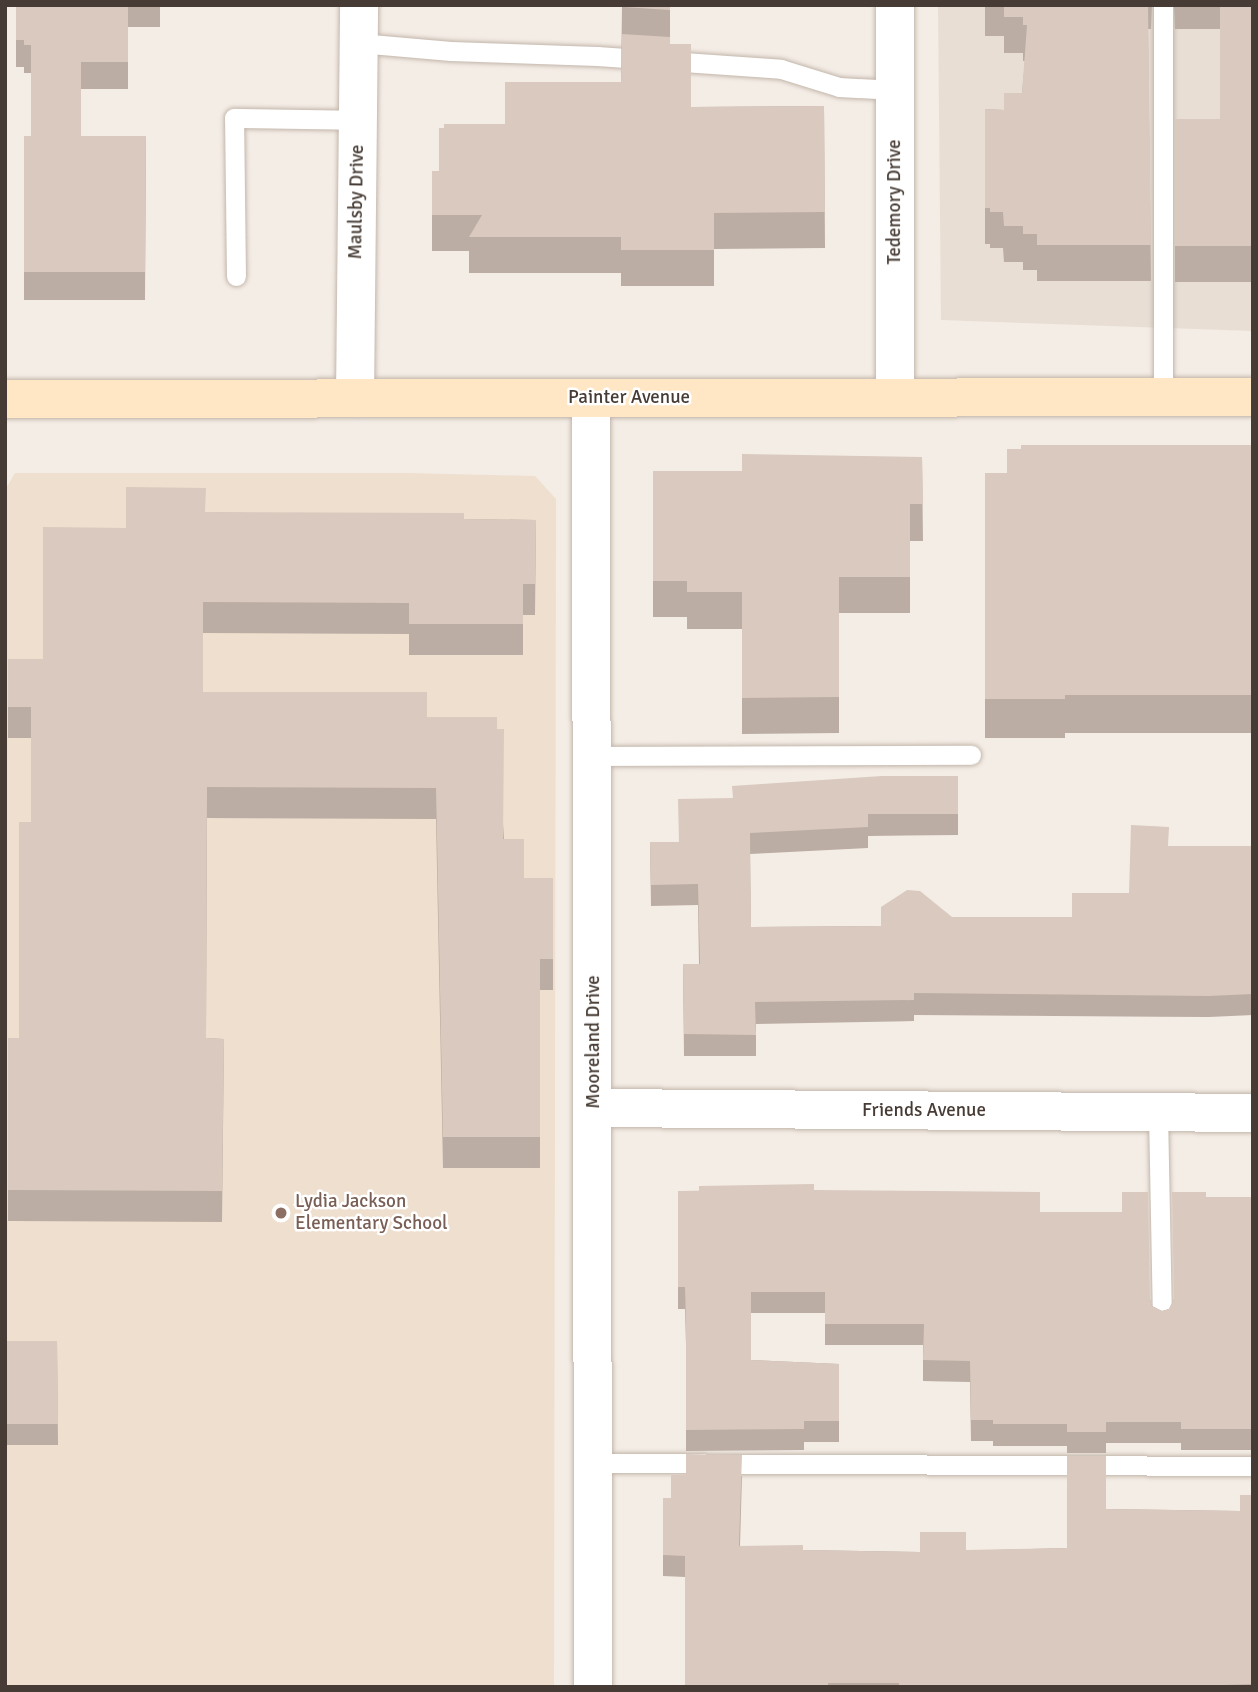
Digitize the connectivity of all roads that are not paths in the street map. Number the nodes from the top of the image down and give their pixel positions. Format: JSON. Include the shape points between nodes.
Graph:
{"nodes":[{"id":1,"x":359,"y":5,"type":"edge"},
{"id":2,"x":895,"y":5,"type":"edge"},
{"id":3,"x":1163,"y":5,"type":"edge"},
{"id":4,"x":359,"y":43,"type":"junction"},
{"id":5,"x":895,"y":90,"type":"junction"},
{"id":6,"x":358,"y":120,"type":"junction"},
{"id":7,"x":236,"y":276,"type":"dead end"},
{"id":8,"x":1253,"y":397,"type":"edge"},
{"id":9,"x":355,"y":398,"type":"junction"},
{"id":10,"x":592,"y":398,"type":"junction"},
{"id":11,"x":895,"y":398,"type":"junction"},
{"id":12,"x":1163,"y":398,"type":"junction"},
{"id":13,"x":5,"y":399,"type":"edge"},
{"id":14,"x":592,"y":755,"type":"junction"},
{"id":15,"x":971,"y":755,"type":"dead end"},
{"id":16,"x":594,"y":1108,"type":"junction"},
{"id":17,"x":1158,"y":1112,"type":"junction"},
{"id":18,"x":1253,"y":1113,"type":"edge"},
{"id":19,"x":1162,"y":1320,"type":"edge"},
{"id":20,"x":594,"y":1463,"type":"junction"},
{"id":21,"x":1253,"y":1466,"type":"edge"},
{"id":22,"x":593,"y":1687,"type":"edge"}],
"edges":[{"from":1,"to":4,"type":"street","name":"Maulsby Drive"},
{"from":2,"to":5,"type":"street","name":"Tedemory Drive"},
{"from":3,"to":12,"type":"lane"},
{"from":4,"to":5,"type":"lane","via":[[781,69],[839,88]]},
{"from":4,"to":6,"type":"street","name":"Maulsby Drive"},
{"from":5,"to":11,"type":"street","name":"Tedemory Drive"},
{"from":6,"to":7,"type":"lane","via":[[234,118]]},
{"from":6,"to":9,"type":"street","name":"Maulsby Drive"},
{"from":8,"to":12,"type":"main road","name":"Painter Avenue"},
{"from":9,"to":10,"type":"main road","name":"Painter Avenue"},
{"from":9,"to":13,"type":"main road","name":"Painter Avenue"},
{"from":10,"to":11,"type":"main road","name":"Painter Avenue"},
{"from":10,"to":14,"type":"street","name":"Mooreland Drive"},
{"from":11,"to":12,"type":"main road","name":"Painter Avenue"},
{"from":14,"to":15,"type":"lane"},
{"from":14,"to":16,"type":"street","name":"Mooreland Drive"},
{"from":16,"to":17,"type":"street","name":"Friends Avenue"},
{"from":16,"to":20,"type":"street","name":"Mooreland Drive"},
{"from":17,"to":18,"type":"street","name":"Friends Avenue"},
{"from":17,"to":19,"type":"lane"},
{"from":20,"to":21,"type":"lane"},
{"from":20,"to":22,"type":"street","name":"Mooreland Drive"}]}
